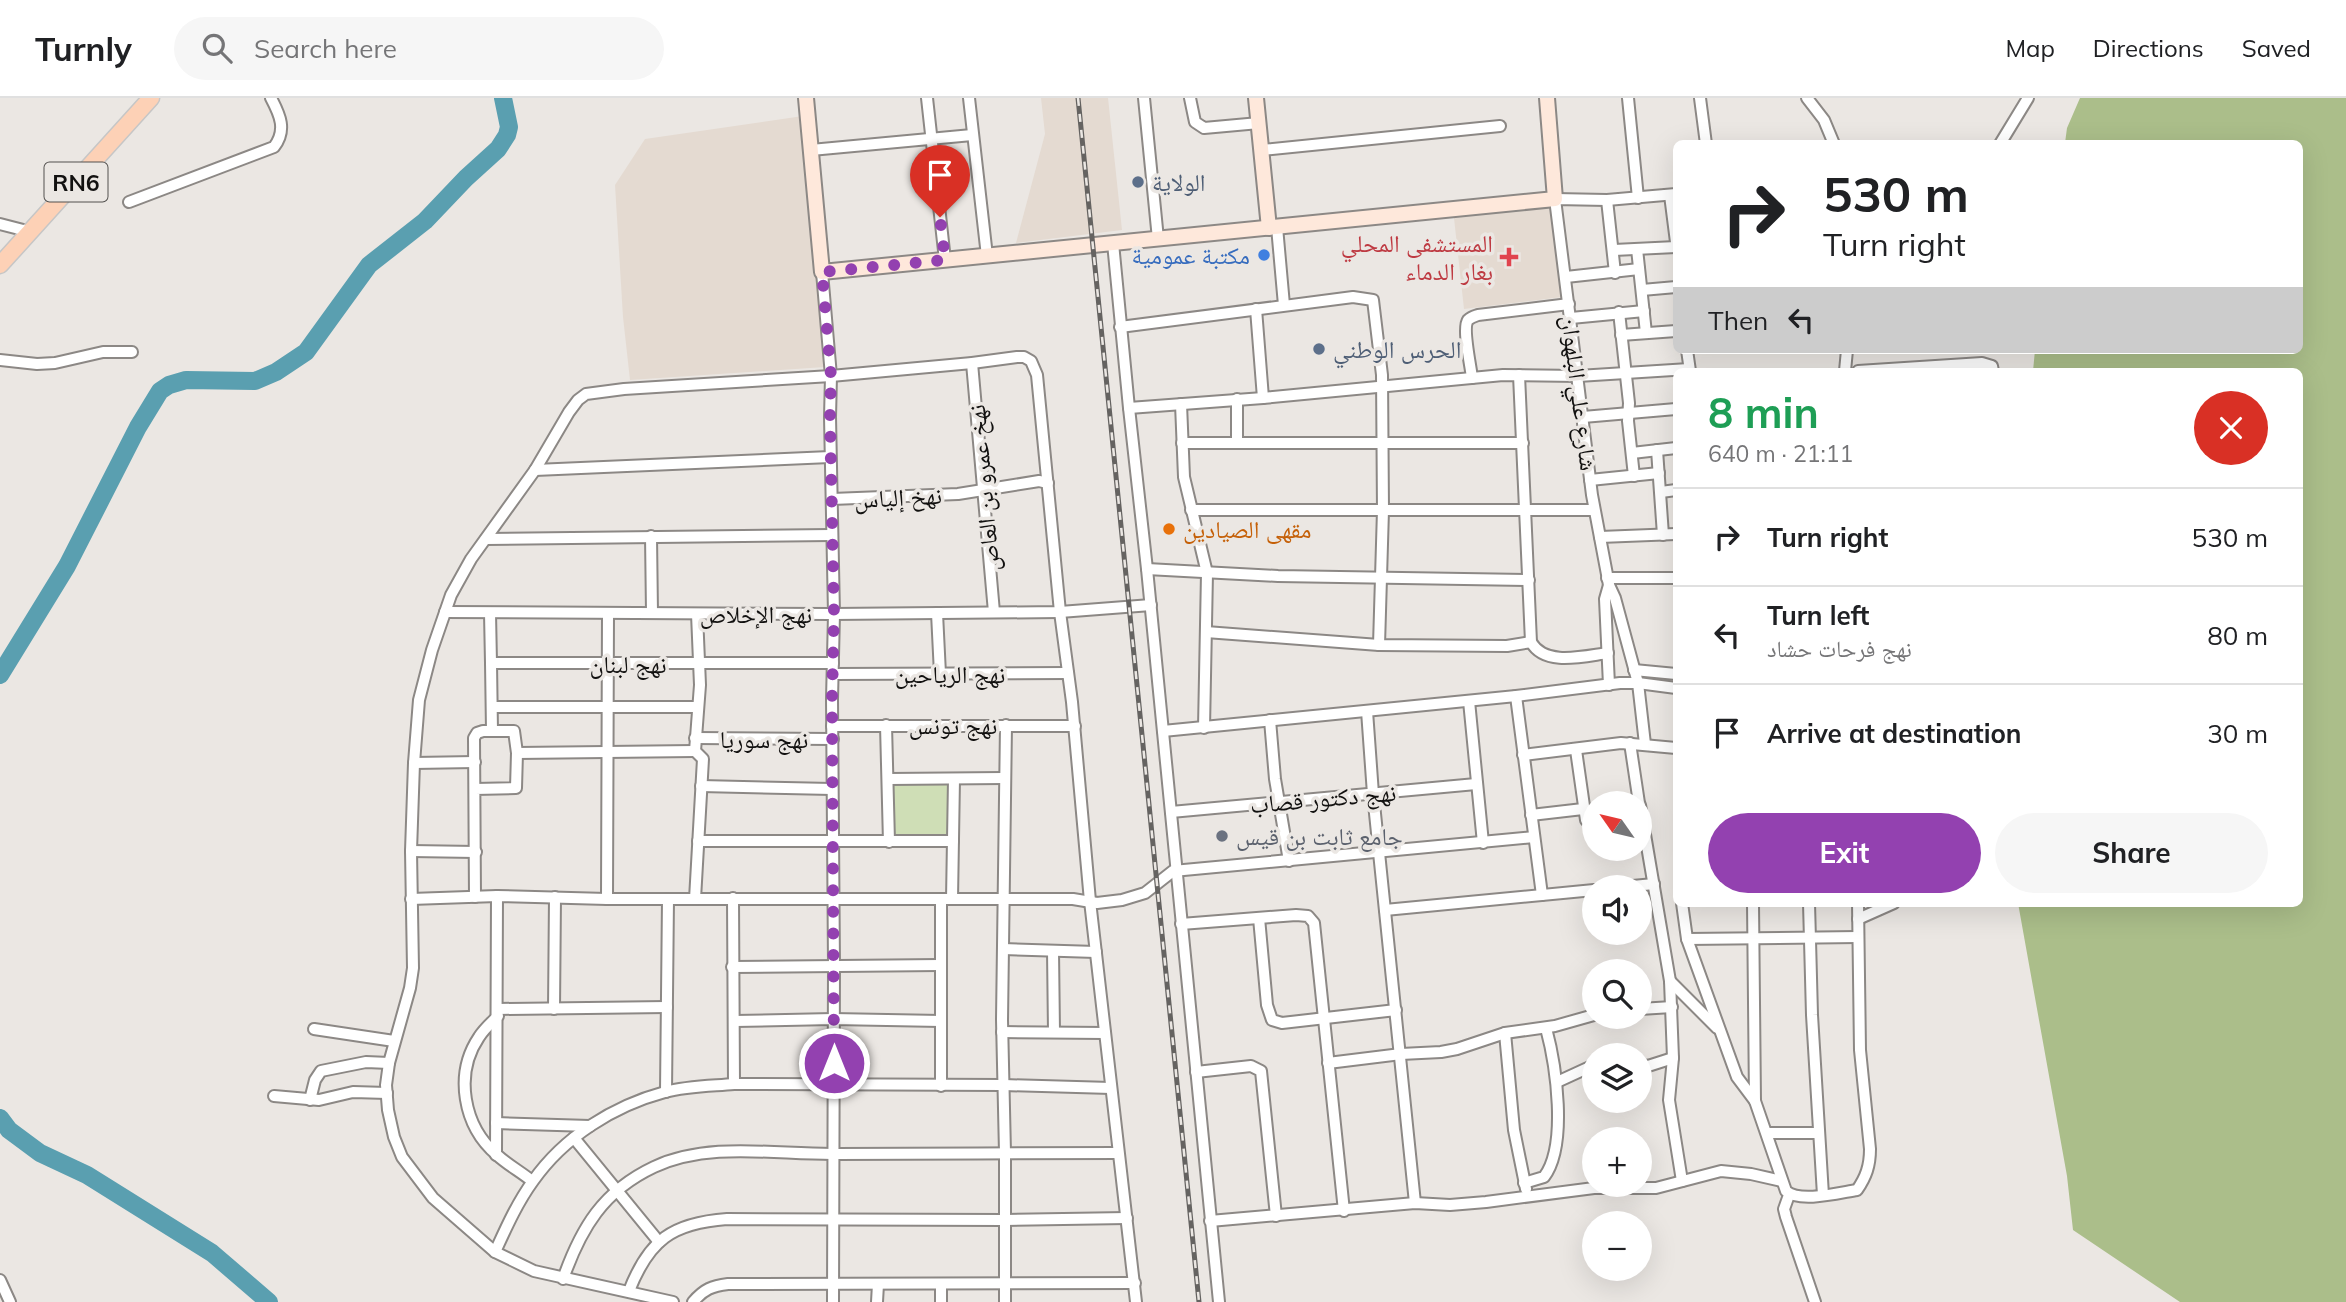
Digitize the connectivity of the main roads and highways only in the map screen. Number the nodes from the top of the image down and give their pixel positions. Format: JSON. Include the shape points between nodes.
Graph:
{"nodes":[{"id":1,"x":151,"y":98,"type":"edge"},
{"id":2,"x":0,"y":265,"type":"edge"}],
"edges":[{"from":1,"to":2,"type":"main road","number":"RN6"}]}
